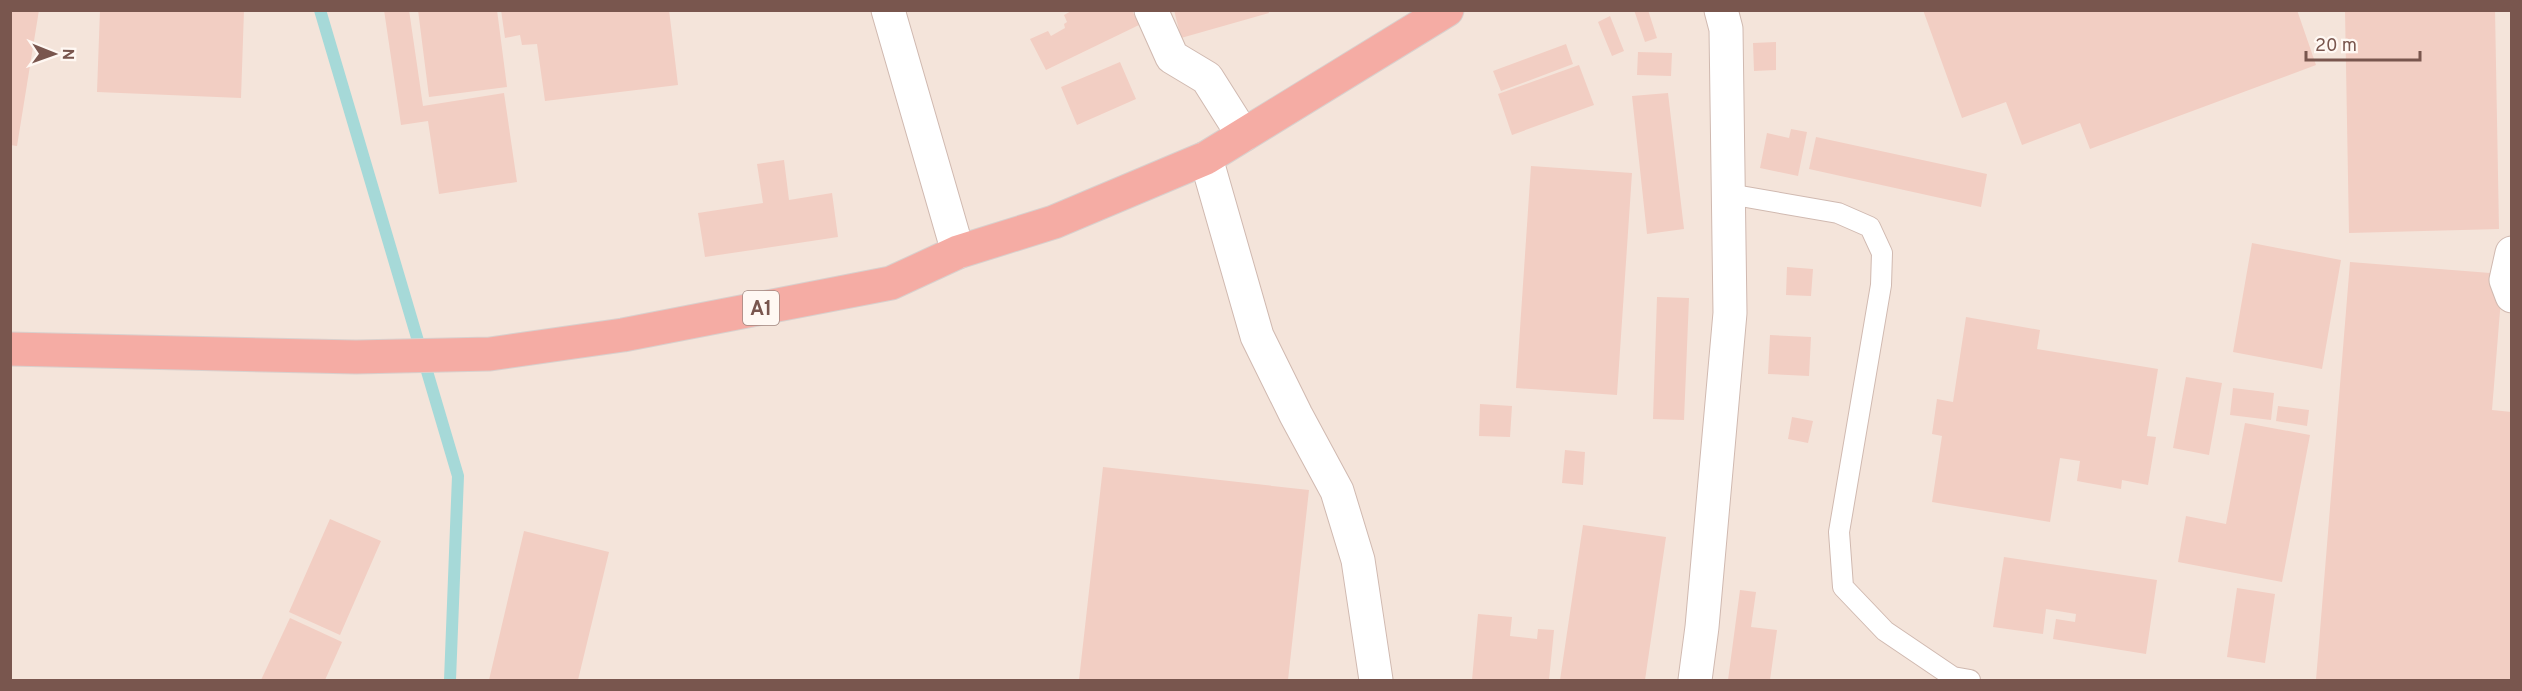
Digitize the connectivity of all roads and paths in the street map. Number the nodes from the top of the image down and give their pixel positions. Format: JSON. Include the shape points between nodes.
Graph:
{"nodes":[{"id":1,"x":888,"y":10,"type":"edge"},
{"id":2,"x":1151,"y":10,"type":"edge"},
{"id":3,"x":1447,"y":10,"type":"edge"},
{"id":4,"x":1721,"y":10,"type":"edge"},
{"id":5,"x":1243,"y":135,"type":"junction"},
{"id":6,"x":1206,"y":158,"type":"junction"},
{"id":7,"x":1729,"y":194,"type":"junction"},
{"id":8,"x":958,"y":252,"type":"junction"},
{"id":9,"x":2511,"y":253,"type":"edge"},
{"id":10,"x":2511,"y":296,"type":"edge"},
{"id":11,"x":10,"y":349,"type":"edge"},
{"id":12,"x":1376,"y":681,"type":"edge"},
{"id":13,"x":1695,"y":681,"type":"edge"},
{"id":14,"x":1970,"y":681,"type":"edge"}],
"edges":[{"from":1,"to":8,"type":"street"},
{"from":2,"to":5,"type":"street","via":[[1172,57],[1207,78]]},
{"from":3,"to":5,"type":"highway","number":"A1"},
{"from":4,"to":7,"type":"street","via":[[1726,29]]},
{"from":5,"to":6,"type":"highway","number":"A1"},
{"from":6,"to":8,"type":"highway","number":"A1","via":[[1054,222]]},
{"from":6,"to":12,"type":"street","via":[[1257,336],[1337,491],[1358,560]]},
{"from":7,"to":13,"type":"street","via":[[1730,313]]},
{"from":7,"to":14,"type":"lane","via":[[1838,213],[1870,227],[1882,253],[1881,285],[1839,532],[1843,587],[1885,632],[1953,677]]},
{"from":8,"to":11,"type":"highway","number":"A1","via":[[891,283],[623,335],[490,354],[356,357]]},
{"from":9,"to":10,"type":"street","via":[[2506,280]]}]}
